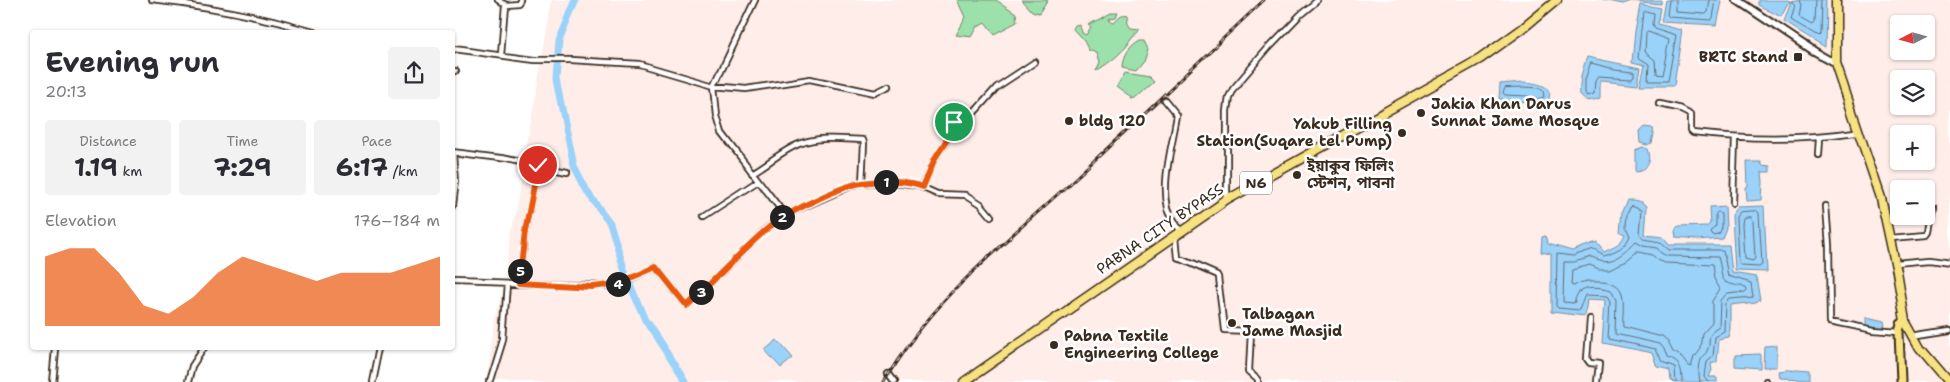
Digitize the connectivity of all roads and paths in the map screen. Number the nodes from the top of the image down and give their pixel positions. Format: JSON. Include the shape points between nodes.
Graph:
{"nodes":[{"id":1,"x":152,"y":0,"type":"edge"},
{"id":2,"x":160,"y":0,"type":"edge"},
{"id":3,"x":499,"y":0,"type":"edge"},
{"id":4,"x":520,"y":0,"type":"edge"},
{"id":5,"x":755,"y":0,"type":"edge"},
{"id":6,"x":1318,"y":0,"type":"edge"},
{"id":7,"x":1557,"y":0,"type":"edge"},
{"id":8,"x":1737,"y":0,"type":"edge"},
{"id":9,"x":1832,"y":0,"type":"edge"},
{"id":10,"x":1836,"y":0,"type":"edge"},
{"id":11,"x":505,"y":4,"type":"junction"},
{"id":12,"x":304,"y":30,"type":"edge"},
{"id":13,"x":455,"y":49,"type":"edge"},
{"id":14,"x":501,"y":55,"type":"junction"},
{"id":15,"x":1035,"y":62,"type":"dead end"},
{"id":16,"x":1834,"y":62,"type":"junction"},
{"id":17,"x":714,"y":86,"type":"junction"},
{"id":18,"x":890,"y":86,"type":"dead end"},
{"id":19,"x":1164,"y":100,"type":"dead end"},
{"id":20,"x":1659,"y":104,"type":"dead end"},
{"id":21,"x":1854,"y":132,"type":"junction"},
{"id":22,"x":1734,"y":136,"type":"junction"},
{"id":23,"x":1820,"y":137,"type":"junction"},
{"id":24,"x":455,"y":152,"type":"edge"},
{"id":25,"x":1819,"y":155,"type":"dead end"},
{"id":26,"x":538,"y":165,"type":"junction"},
{"id":27,"x":567,"y":172,"type":"dead end"},
{"id":28,"x":752,"y":173,"type":"junction"},
{"id":29,"x":758,"y":181,"type":"junction"},
{"id":30,"x":862,"y":183,"type":"junction"},
{"id":31,"x":923,"y":187,"type":"junction"},
{"id":32,"x":1227,"y":200,"type":"junction"},
{"id":33,"x":1733,"y":203,"type":"dead end"},
{"id":34,"x":1826,"y":206,"type":"dead end"},
{"id":35,"x":785,"y":215,"type":"junction"},
{"id":36,"x":704,"y":216,"type":"dead end"},
{"id":37,"x":991,"y":216,"type":"dead end"},
{"id":38,"x":1931,"y":225,"type":"edge"},
{"id":39,"x":1178,"y":234,"type":"junction"},
{"id":40,"x":1890,"y":238,"type":"junction"},
{"id":41,"x":1896,"y":263,"type":"junction"},
{"id":42,"x":1950,"y":263,"type":"edge"},
{"id":43,"x":455,"y":281,"type":"edge"},
{"id":44,"x":507,"y":283,"type":"junction"},
{"id":45,"x":519,"y":283,"type":"junction"},
{"id":46,"x":1590,"y":319,"type":"dead end"},
{"id":47,"x":1904,"y":322,"type":"junction"},
{"id":48,"x":1950,"y":330,"type":"edge"},
{"id":49,"x":1899,"y":332,"type":"junction"},
{"id":50,"x":1912,"y":336,"type":"junction"},
{"id":51,"x":55,"y":350,"type":"edge"},
{"id":52,"x":203,"y":350,"type":"edge"},
{"id":53,"x":379,"y":350,"type":"edge"},
{"id":54,"x":888,"y":374,"type":"dead end"},
{"id":55,"x":52,"y":382,"type":"edge"},
{"id":56,"x":188,"y":382,"type":"edge"},
{"id":57,"x":372,"y":382,"type":"edge"},
{"id":58,"x":490,"y":382,"type":"edge"},
{"id":59,"x":894,"y":382,"type":"edge"},
{"id":60,"x":964,"y":382,"type":"edge"},
{"id":61,"x":1258,"y":382,"type":"edge"},
{"id":62,"x":1597,"y":382,"type":"edge"},
{"id":63,"x":1901,"y":382,"type":"edge"},
{"id":64,"x":1943,"y":382,"type":"edge"},
{"id":65,"x":1949,"y":382,"type":"edge"}],
"edges":[{"from":1,"to":2,"type":"street"},
{"from":2,"to":12,"type":"street","via":[[214,8]]},
{"from":3,"to":11,"type":"street"},
{"from":4,"to":11,"type":"street"},
{"from":5,"to":17,"type":"street"},
{"from":6,"to":32,"type":"street","via":[[1300,15],[1233,89],[1228,112]]},
{"from":7,"to":32,"type":"highway","name":"PABNA CITY BYPASS","number":"N6","via":[[1522,30],[1480,59]]},
{"from":8,"to":16,"type":"main road","via":[[1812,51]]},
{"from":9,"to":16,"type":"highway"},
{"from":10,"to":16,"type":"highway"},
{"from":11,"to":14,"type":"street"},
{"from":13,"to":14,"type":"street"},
{"from":14,"to":17,"type":"street","via":[[548,61],[639,64]]},
{"from":15,"to":31,"type":"street","via":[[997,87],[972,115],[959,113],[954,116],[954,129],[935,158]]},
{"from":16,"to":21,"type":"highway"},
{"from":16,"to":40,"type":"highway","via":[[1881,198]]},
{"from":17,"to":18,"type":"street","via":[[746,89],[810,79],[875,93]]},
{"from":17,"to":28,"type":"street","via":[[719,126]]},
{"from":19,"to":39,"type":"street","via":[[1177,116],[1168,169],[1167,198]]},
{"from":20,"to":22,"type":"street","via":[[1691,114],[1693,133]]},
{"from":21,"to":23,"type":"street"},
{"from":21,"to":47,"type":"highway","via":[[1884,222]]},
{"from":22,"to":23,"type":"street"},
{"from":22,"to":33,"type":"street"},
{"from":23,"to":25,"type":"street"},
{"from":24,"to":26,"type":"street"},
{"from":26,"to":27,"type":"street"},
{"from":26,"to":45,"type":"street"},
{"from":28,"to":29,"type":"street"},
{"from":28,"to":30,"type":"street","via":[[804,142],[828,138],[863,140]]},
{"from":29,"to":35,"type":"street"},
{"from":29,"to":36,"type":"street"},
{"from":30,"to":31,"type":"street","via":[[888,182]]},
{"from":30,"to":35,"type":"street"},
{"from":31,"to":37,"type":"street","via":[[937,194],[967,195]]},
{"from":32,"to":39,"type":"highway","name":"PABNA CITY BYPASS","number":"N6"},
{"from":34,"to":49,"type":"street","via":[[1830,321]]},
{"from":35,"to":45,"type":"street","via":[[687,306],[656,267],[622,283],[592,287]]},
{"from":38,"to":40,"type":"street","via":[[1928,234]]},
{"from":39,"to":60,"type":"highway","name":"PABNA CITY BYPASS","number":"N6"},
{"from":39,"to":61,"type":"street","via":[[1178,258],[1218,276],[1224,330],[1251,332],[1249,371]]},
{"from":40,"to":41,"type":"highway"},
{"from":41,"to":42,"type":"street","via":[[1930,260]]},
{"from":41,"to":47,"type":"highway"},
{"from":43,"to":44,"type":"street"},
{"from":44,"to":45,"type":"street"},
{"from":44,"to":58,"type":"street","via":[[503,340]]},
{"from":46,"to":62,"type":"street","via":[[1587,359],[1590,364],[1599,364]]},
{"from":47,"to":49,"type":"main road"},
{"from":47,"to":50,"type":"highway"},
{"from":47,"to":64,"type":"highway","via":[[1908,338]]},
{"from":48,"to":50,"type":"street"},
{"from":49,"to":63,"type":"main road"},
{"from":50,"to":65,"type":"highway"},
{"from":51,"to":55,"type":"street"},
{"from":52,"to":56,"type":"street","via":[[192,366]]},
{"from":53,"to":57,"type":"street"},
{"from":54,"to":59,"type":"street"}]}
